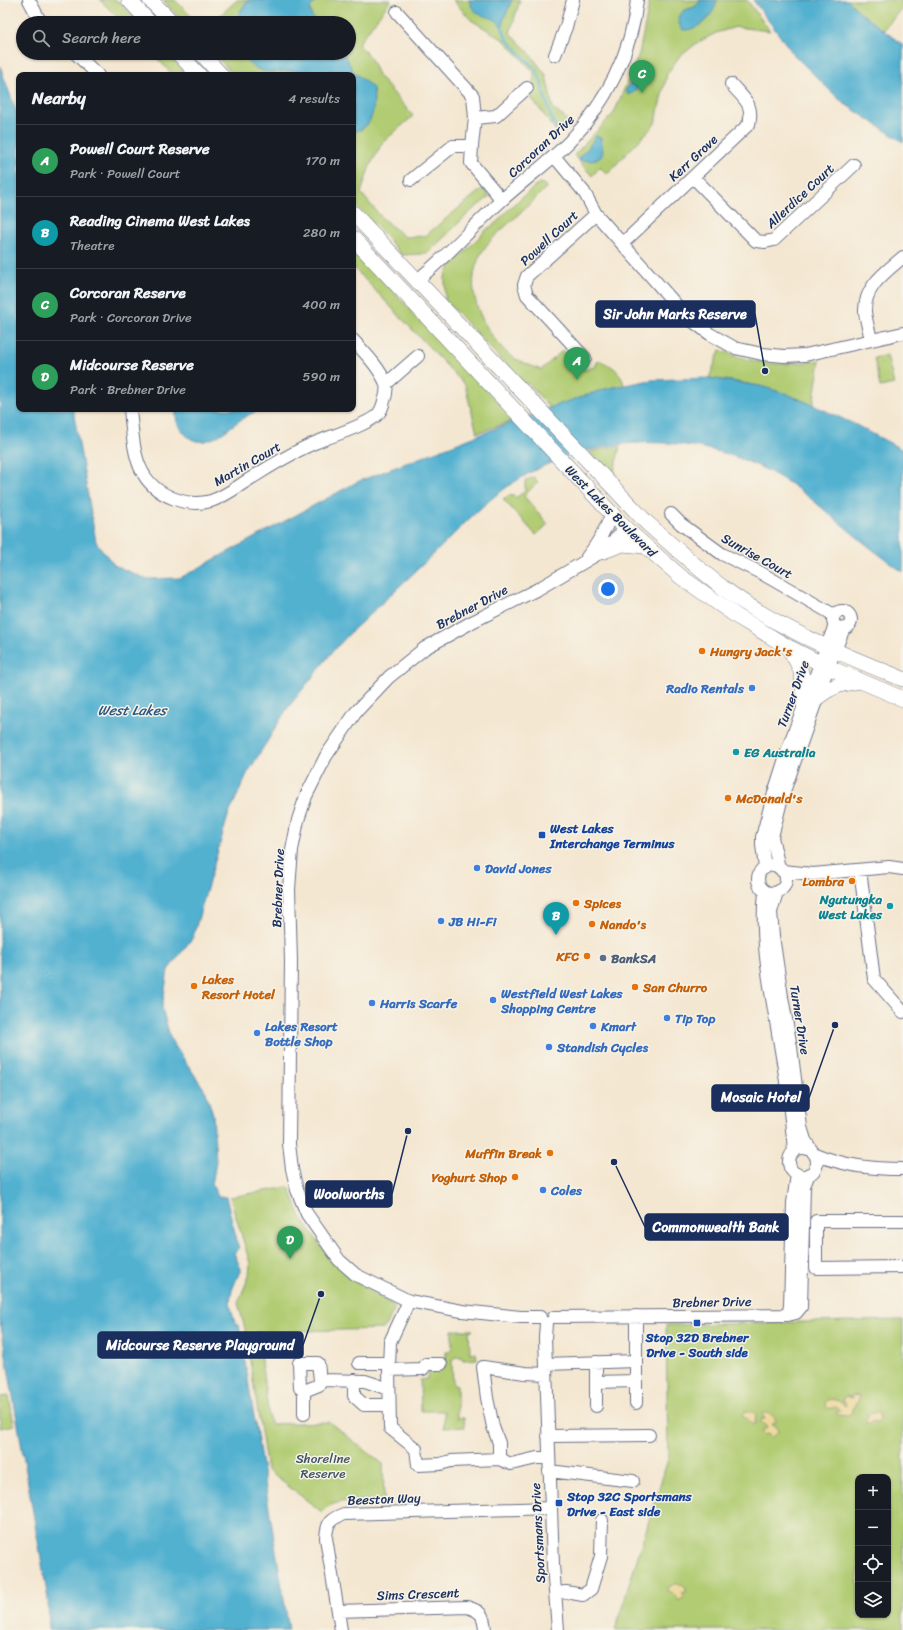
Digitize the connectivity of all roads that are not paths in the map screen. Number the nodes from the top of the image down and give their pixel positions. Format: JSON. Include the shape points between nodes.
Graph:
{"nodes":[{"id":1,"x":29,"y":0,"type":"edge"},
{"id":2,"x":129,"y":0,"type":"edge"},
{"id":3,"x":150,"y":0,"type":"edge"},
{"id":4,"x":573,"y":0,"type":"edge"},
{"id":5,"x":637,"y":0,"type":"edge"},
{"id":6,"x":398,"y":12,"type":"dead end"},
{"id":7,"x":37,"y":16,"type":"edge"},
{"id":8,"x":144,"y":16,"type":"edge"},
{"id":9,"x":166,"y":16,"type":"edge"},
{"id":10,"x":555,"y":55,"type":"dead end"},
{"id":11,"x":82,"y":60,"type":"edge"},
{"id":12,"x":185,"y":60,"type":"edge"},
{"id":13,"x":207,"y":60,"type":"edge"},
{"id":14,"x":95,"y":72,"type":"edge"},
{"id":15,"x":196,"y":72,"type":"edge"},
{"id":16,"x":218,"y":72,"type":"edge"},
{"id":17,"x":731,"y":84,"type":"dead end"},
{"id":18,"x":527,"y":88,"type":"dead end"},
{"id":19,"x":475,"y":118,"type":"junction"},
{"id":20,"x":472,"y":146,"type":"junction"},
{"id":21,"x":554,"y":156,"type":"junction"},
{"id":22,"x":854,"y":165,"type":"dead end"},
{"id":23,"x":694,"y":177,"type":"junction"},
{"id":24,"x":411,"y":180,"type":"dead end"},
{"id":25,"x":502,"y":200,"type":"junction"},
{"id":26,"x":596,"y":214,"type":"junction"},
{"id":27,"x":356,"y":216,"type":"edge"},
{"id":28,"x":356,"y":241,"type":"edge"},
{"id":29,"x":622,"y":244,"type":"junction"},
{"id":30,"x":903,"y":257,"type":"edge"},
{"id":31,"x":416,"y":281,"type":"junction"},
{"id":32,"x":404,"y":291,"type":"junction"},
{"id":33,"x":903,"y":333,"type":"edge"},
{"id":34,"x":871,"y":340,"type":"junction"},
{"id":35,"x":356,"y":344,"type":"edge"},
{"id":36,"x":418,"y":356,"type":"dead end"},
{"id":37,"x":585,"y":358,"type":"dead end"},
{"id":38,"x":386,"y":384,"type":"junction"},
{"id":39,"x":130,"y":412,"type":"edge"},
{"id":40,"x":599,"y":473,"type":"junction"},
{"id":41,"x":612,"y":514,"type":"junction"},
{"id":42,"x":671,"y":514,"type":"dead end"},
{"id":43,"x":626,"y":529,"type":"junction"},
{"id":44,"x":645,"y":546,"type":"junction"},
{"id":45,"x":601,"y":552,"type":"junction"},
{"id":46,"x":582,"y":562,"type":"junction"},
{"id":47,"x":788,"y":647,"type":"junction"},
{"id":48,"x":830,"y":649,"type":"junction"},
{"id":49,"x":824,"y":665,"type":"junction"},
{"id":50,"x":903,"y":679,"type":"edge"},
{"id":51,"x":861,"y":681,"type":"junction"},
{"id":52,"x":818,"y":697,"type":"junction"},
{"id":53,"x":903,"y":699,"type":"edge"},
{"id":54,"x":804,"y":704,"type":"junction"},
{"id":55,"x":765,"y":868,"type":"junction"},
{"id":56,"x":903,"y":868,"type":"edge"},
{"id":57,"x":860,"y":870,"type":"junction"},
{"id":58,"x":782,"y":874,"type":"junction"},
{"id":59,"x":771,"y":892,"type":"junction"},
{"id":60,"x":903,"y":1012,"type":"edge"},
{"id":61,"x":794,"y":1151,"type":"junction"},
{"id":62,"x":813,"y":1152,"type":"junction"},
{"id":63,"x":834,"y":1161,"type":"junction"},
{"id":64,"x":903,"y":1169,"type":"edge"},
{"id":65,"x":812,"y":1171,"type":"junction"},
{"id":66,"x":797,"y":1174,"type":"junction"},
{"id":67,"x":903,"y":1221,"type":"edge"},
{"id":68,"x":903,"y":1267,"type":"edge"},
{"id":69,"x":409,"y":1301,"type":"junction"},
{"id":70,"x":788,"y":1315,"type":"junction"},
{"id":71,"x":636,"y":1316,"type":"junction"},
{"id":72,"x":547,"y":1319,"type":"junction"},
{"id":73,"x":636,"y":1361,"type":"junction"},
{"id":74,"x":596,"y":1362,"type":"junction"},
{"id":75,"x":359,"y":1363,"type":"dead end"},
{"id":76,"x":441,"y":1364,"type":"dead end"},
{"id":77,"x":389,"y":1366,"type":"junction"},
{"id":78,"x":546,"y":1369,"type":"junction"},
{"id":79,"x":320,"y":1380,"type":"junction"},
{"id":80,"x":354,"y":1380,"type":"junction"},
{"id":81,"x":636,"y":1381,"type":"junction"},
{"id":82,"x":596,"y":1382,"type":"junction"},
{"id":83,"x":389,"y":1389,"type":"junction"},
{"id":84,"x":304,"y":1391,"type":"junction"},
{"id":85,"x":636,"y":1403,"type":"dead end"},
{"id":86,"x":389,"y":1405,"type":"junction"},
{"id":87,"x":596,"y":1406,"type":"dead end"},
{"id":88,"x":304,"y":1414,"type":"dead end"},
{"id":89,"x":649,"y":1435,"type":"dead end"},
{"id":90,"x":548,"y":1436,"type":"junction"},
{"id":91,"x":549,"y":1458,"type":"junction"},
{"id":92,"x":499,"y":1459,"type":"junction"},
{"id":93,"x":549,"y":1471,"type":"junction"},
{"id":94,"x":633,"y":1481,"type":"dead end"},
{"id":95,"x":551,"y":1508,"type":"junction"},
{"id":96,"x":602,"y":1520,"type":"dead end"},
{"id":97,"x":556,"y":1593,"type":"junction"},
{"id":98,"x":338,"y":1611,"type":"junction"},
{"id":99,"x":341,"y":1630,"type":"edge"},
{"id":100,"x":485,"y":1630,"type":"edge"},
{"id":101,"x":558,"y":1630,"type":"edge"}],
"edges":[{"from":1,"to":7,"type":"street"},
{"from":2,"to":8,"type":"main road"},
{"from":3,"to":9,"type":"main road"},
{"from":4,"to":10,"type":"street"},
{"from":5,"to":21,"type":"street","name":"Corcoran Drive","via":[[631,34],[619,67],[602,99],[588,121]]},
{"from":6,"to":19,"type":"street","via":[[473,96]]},
{"from":11,"to":14,"type":"street"},
{"from":12,"to":15,"type":"main road"},
{"from":13,"to":16,"type":"main road"},
{"from":17,"to":23,"type":"street","name":"Kerr Grove","via":[[748,104],[752,114],[749,124]]},
{"from":18,"to":19,"type":"street","via":[[496,116]]},
{"from":19,"to":20,"type":"street"},
{"from":20,"to":24,"type":"street","via":[[453,146]]},
{"from":20,"to":25,"type":"street","via":[[471,163]]},
{"from":21,"to":25,"type":"street","name":"Corcoran Drive"},
{"from":21,"to":26,"type":"street","via":[[584,192]]},
{"from":22,"to":23,"type":"street","name":"Allerdice Court","via":[[774,240],[765,242],[756,241]]},
{"from":23,"to":29,"type":"street","name":"Kerr Grove"},
{"from":25,"to":31,"type":"street","name":"Corcoran Drive"},
{"from":26,"to":29,"type":"street"},
{"from":26,"to":37,"type":"street","name":"Powell Court","via":[[527,276],[524,285],[527,295]]},
{"from":27,"to":31,"type":"main road","name":"West Lakes Boulevard"},
{"from":28,"to":32,"type":"main road","name":"West Lakes Boulevard"},
{"from":29,"to":34,"type":"street","via":[[688,317],[710,334],[735,348],[762,354],[805,355]]},
{"from":30,"to":34,"type":"street","via":[[876,281],[869,292],[865,312]]},
{"from":31,"to":32,"type":"main road"},
{"from":31,"to":40,"type":"main road","name":"West Lakes Boulevard"},
{"from":32,"to":41,"type":"main road","name":"West Lakes Boulevard"},
{"from":33,"to":34,"type":"street"},
{"from":35,"to":38,"type":"street","via":[[379,371]]},
{"from":36,"to":38,"type":"street"},
{"from":38,"to":39,"type":"street","name":"Martin Court","via":[[383,406],[372,419],[288,455],[229,492],[211,500],[195,503],[162,495],[146,479],[136,458]]},
{"from":40,"to":43,"type":"main road","via":[[605,491],[629,520]]},
{"from":40,"to":48,"type":"main road","name":"West Lakes Boulevard","via":[[646,523],[726,590],[781,624]]},
{"from":41,"to":43,"type":"main road","name":"West Lakes Boulevard"},
{"from":41,"to":46,"type":"street","name":"Brebner Drive","via":[[601,537]]},
{"from":42,"to":48,"type":"street","name":"Sunrise Court","via":[[722,554],[761,573],[838,623]]},
{"from":43,"to":44,"type":"main road","name":"West Lakes Boulevard"},
{"from":43,"to":45,"type":"street","name":"Brebner Drive"},
{"from":44,"to":45,"type":"main road","via":[[623,544]]},
{"from":44,"to":47,"type":"main road","name":"West Lakes Boulevard","via":[[681,577],[738,617]]},
{"from":45,"to":46,"type":"street","name":"Brebner Drive"},
{"from":46,"to":69,"type":"street","name":"Brebner Drive","via":[[538,589],[425,648],[389,677],[356,712],[337,739],[306,796],[298,820],[292,850],[289,889],[291,961],[288,1117],[292,1169],[307,1214],[339,1260],[356,1275]]},
{"from":47,"to":49,"type":"main road","name":"West Lakes Boulevard"},
{"from":47,"to":54,"type":"main road","via":[[799,663],[803,676]]},
{"from":48,"to":49,"type":"street","name":"Turner Drive"},
{"from":48,"to":50,"type":"main road","name":"West Lakes Boulevard"},
{"from":49,"to":51,"type":"main road","name":"West Lakes Boulevard"},
{"from":49,"to":52,"type":"street","name":"Turner Drive"},
{"from":49,"to":54,"type":"street","name":"Turner Drive"},
{"from":51,"to":52,"type":"main road","via":[[836,686]]},
{"from":51,"to":53,"type":"main road","name":"West Lakes Boulevard"},
{"from":52,"to":58,"type":"street","name":"Turner Drive","via":[[782,797],[772,837]]},
{"from":54,"to":55,"type":"street","name":"Turner Drive","via":[[762,837]]},
{"from":55,"to":58,"type":"street","via":[[769,866]]},
{"from":55,"to":59,"type":"street","via":[[758,880],[761,888]]},
{"from":56,"to":57,"type":"street"},
{"from":57,"to":58,"type":"street"},
{"from":57,"to":60,"type":"street","via":[[874,978]]},
{"from":58,"to":59,"type":"street","via":[[781,890]]},
{"from":59,"to":61,"type":"street","name":"Turner Drive","via":[[763,913],[764,938]]},
{"from":59,"to":62,"type":"street","name":"Turner Drive","via":[[773,936],[801,1127],[805,1140]]},
{"from":61,"to":62,"type":"street","via":[[803,1148]]},
{"from":61,"to":66,"type":"street","via":[[789,1163]]},
{"from":62,"to":63,"type":"street"},
{"from":62,"to":65,"type":"street","via":[[817,1158]]},
{"from":63,"to":64,"type":"street","via":[[872,1169]]},
{"from":63,"to":65,"type":"street"},
{"from":65,"to":66,"type":"street"},
{"from":65,"to":70,"type":"street","via":[[803,1194],[801,1307],[796,1313]]},
{"from":66,"to":70,"type":"street","via":[[793,1203]]},
{"from":67,"to":68,"type":"street","via":[[816,1222],[816,1268]]},
{"from":69,"to":72,"type":"street","name":"Brebner Drive","via":[[462,1311]]},
{"from":69,"to":77,"type":"street","via":[[390,1339]]},
{"from":70,"to":71,"type":"street","name":"Brebner Drive"},
{"from":71,"to":72,"type":"street","name":"Brebner Drive"},
{"from":71,"to":73,"type":"street"},
{"from":72,"to":78,"type":"street","name":"Sportsmans Drive"},
{"from":73,"to":74,"type":"street"},
{"from":73,"to":81,"type":"street"},
{"from":74,"to":78,"type":"street"},
{"from":74,"to":82,"type":"street"},
{"from":75,"to":77,"type":"street"},
{"from":76,"to":77,"type":"street","via":[[426,1364],[423,1369]]},
{"from":77,"to":83,"type":"street"},
{"from":78,"to":90,"type":"street","name":"Sportsmans Drive"},
{"from":78,"to":92,"type":"street","via":[[525,1373],[483,1367],[499,1443]]},
{"from":79,"to":80,"type":"street"},
{"from":79,"to":84,"type":"street","via":[[319,1385]]},
{"from":79,"to":84,"type":"street","via":[[318,1363],[299,1363],[300,1388]]},
{"from":80,"to":83,"type":"street"},
{"from":80,"to":86,"type":"street","via":[[354,1396],[364,1404]]},
{"from":81,"to":82,"type":"street"},
{"from":81,"to":85,"type":"street"},
{"from":82,"to":87,"type":"street"},
{"from":83,"to":86,"type":"street"},
{"from":84,"to":88,"type":"street"},
{"from":86,"to":92,"type":"street","via":[[390,1428],[416,1449],[418,1465]]},
{"from":89,"to":90,"type":"street"},
{"from":90,"to":91,"type":"street","name":"Sportsmans Drive"},
{"from":91,"to":92,"type":"street","via":[[511,1464]]},
{"from":91,"to":93,"type":"street","name":"Sportsmans Drive"},
{"from":93,"to":94,"type":"street","name":"Sportsmans Drive"},
{"from":93,"to":95,"type":"street","name":"Sportsmans Drive"},
{"from":95,"to":97,"type":"street","name":"Sportsmans Drive"},
{"from":95,"to":98,"type":"street","name":"Beeston Way","via":[[358,1513],[334,1518],[328,1524],[326,1538]]},
{"from":96,"to":97,"type":"street","name":"Sportsmans Drive","via":[[601,1556],[591,1589],[583,1595]]},
{"from":97,"to":101,"type":"street","name":"Sportsmans Drive"},
{"from":98,"to":99,"type":"street","name":"Beeston Way"},
{"from":98,"to":100,"type":"street","name":"Sims Crescent","via":[[467,1606],[479,1611],[484,1620]]}]}
